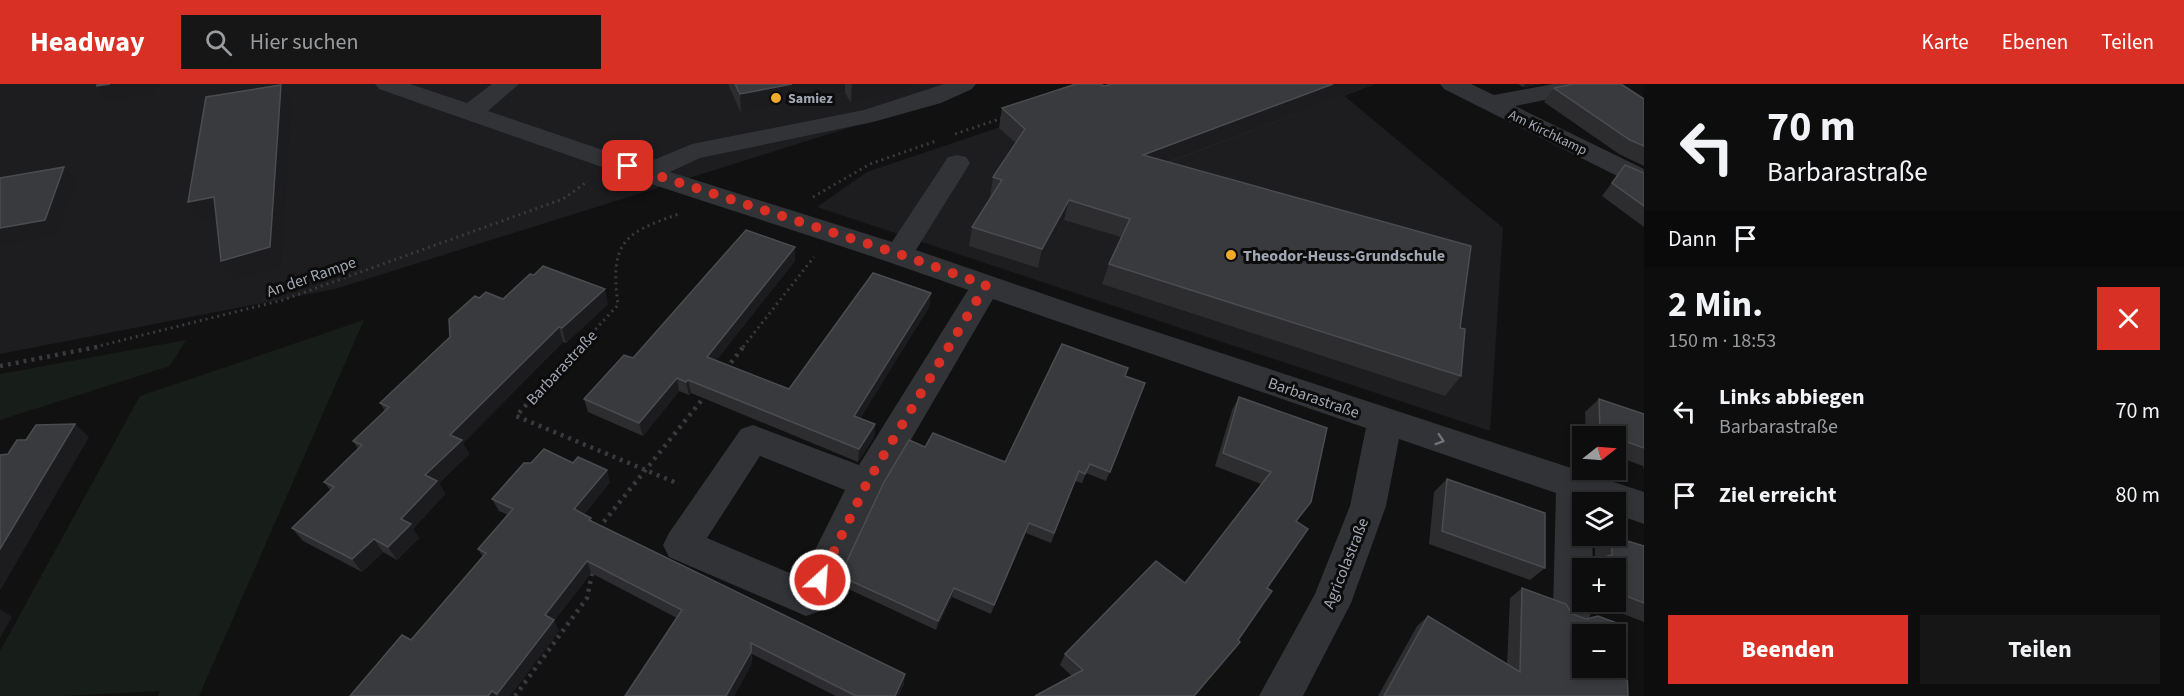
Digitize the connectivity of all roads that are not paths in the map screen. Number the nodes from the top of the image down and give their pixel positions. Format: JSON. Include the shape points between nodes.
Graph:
{"nodes":[{"id":1,"x":387,"y":84,"type":"edge"},
{"id":2,"x":507,"y":84,"type":"edge"},
{"id":3,"x":964,"y":84,"type":"edge"},
{"id":4,"x":1452,"y":84,"type":"edge"},
{"id":5,"x":1580,"y":86,"type":"edge"},
{"id":6,"x":1491,"y":103,"type":"junction"},
{"id":7,"x":470,"y":113,"type":"junction"},
{"id":8,"x":957,"y":163,"type":"dead end"},
{"id":9,"x":646,"y":173,"type":"junction"},
{"id":10,"x":1644,"y":179,"type":"edge"},
{"id":11,"x":899,"y":254,"type":"junction"},
{"id":12,"x":986,"y":285,"type":"junction"},
{"id":13,"x":1385,"y":421,"type":"junction"},
{"id":14,"x":867,"y":483,"type":"junction"},
{"id":15,"x":1574,"y":484,"type":"junction"},
{"id":16,"x":1644,"y":508,"type":"edge"},
{"id":17,"x":1573,"y":558,"type":"edge"},
{"id":18,"x":1280,"y":696,"type":"edge"}],
"edges":[{"from":1,"to":7,"type":"street","name":"Barbarastraße"},
{"from":2,"to":7,"type":"street"},
{"from":3,"to":9,"type":"street","via":[[942,95],[872,114],[690,153]]},
{"from":4,"to":6,"type":"street","name":"Am Kirchkamp"},
{"from":5,"to":6,"type":"street"},
{"from":6,"to":10,"type":"street","name":"Am Kirchkamp"},
{"from":7,"to":9,"type":"street","name":"Barbarastraße"},
{"from":8,"to":11,"type":"street"},
{"from":9,"to":11,"type":"street","name":"Barbarastraße"},
{"from":11,"to":12,"type":"street","name":"Barbarastraße"},
{"from":12,"to":13,"type":"street","name":"Barbarastraße"},
{"from":12,"to":14,"type":"street"},
{"from":13,"to":15,"type":"street","name":"Barbarastraße","one_way":true},
{"from":13,"to":18,"type":"street","name":"Agricolastraße","via":[[1368,506],[1331,603]]},
{"from":14,"to":14,"type":"street","via":[[820,580],[806,598],[682,545],[753,439]]},
{"from":15,"to":16,"type":"street","name":"Barbarastraße"},
{"from":15,"to":17,"type":"street"}]}
